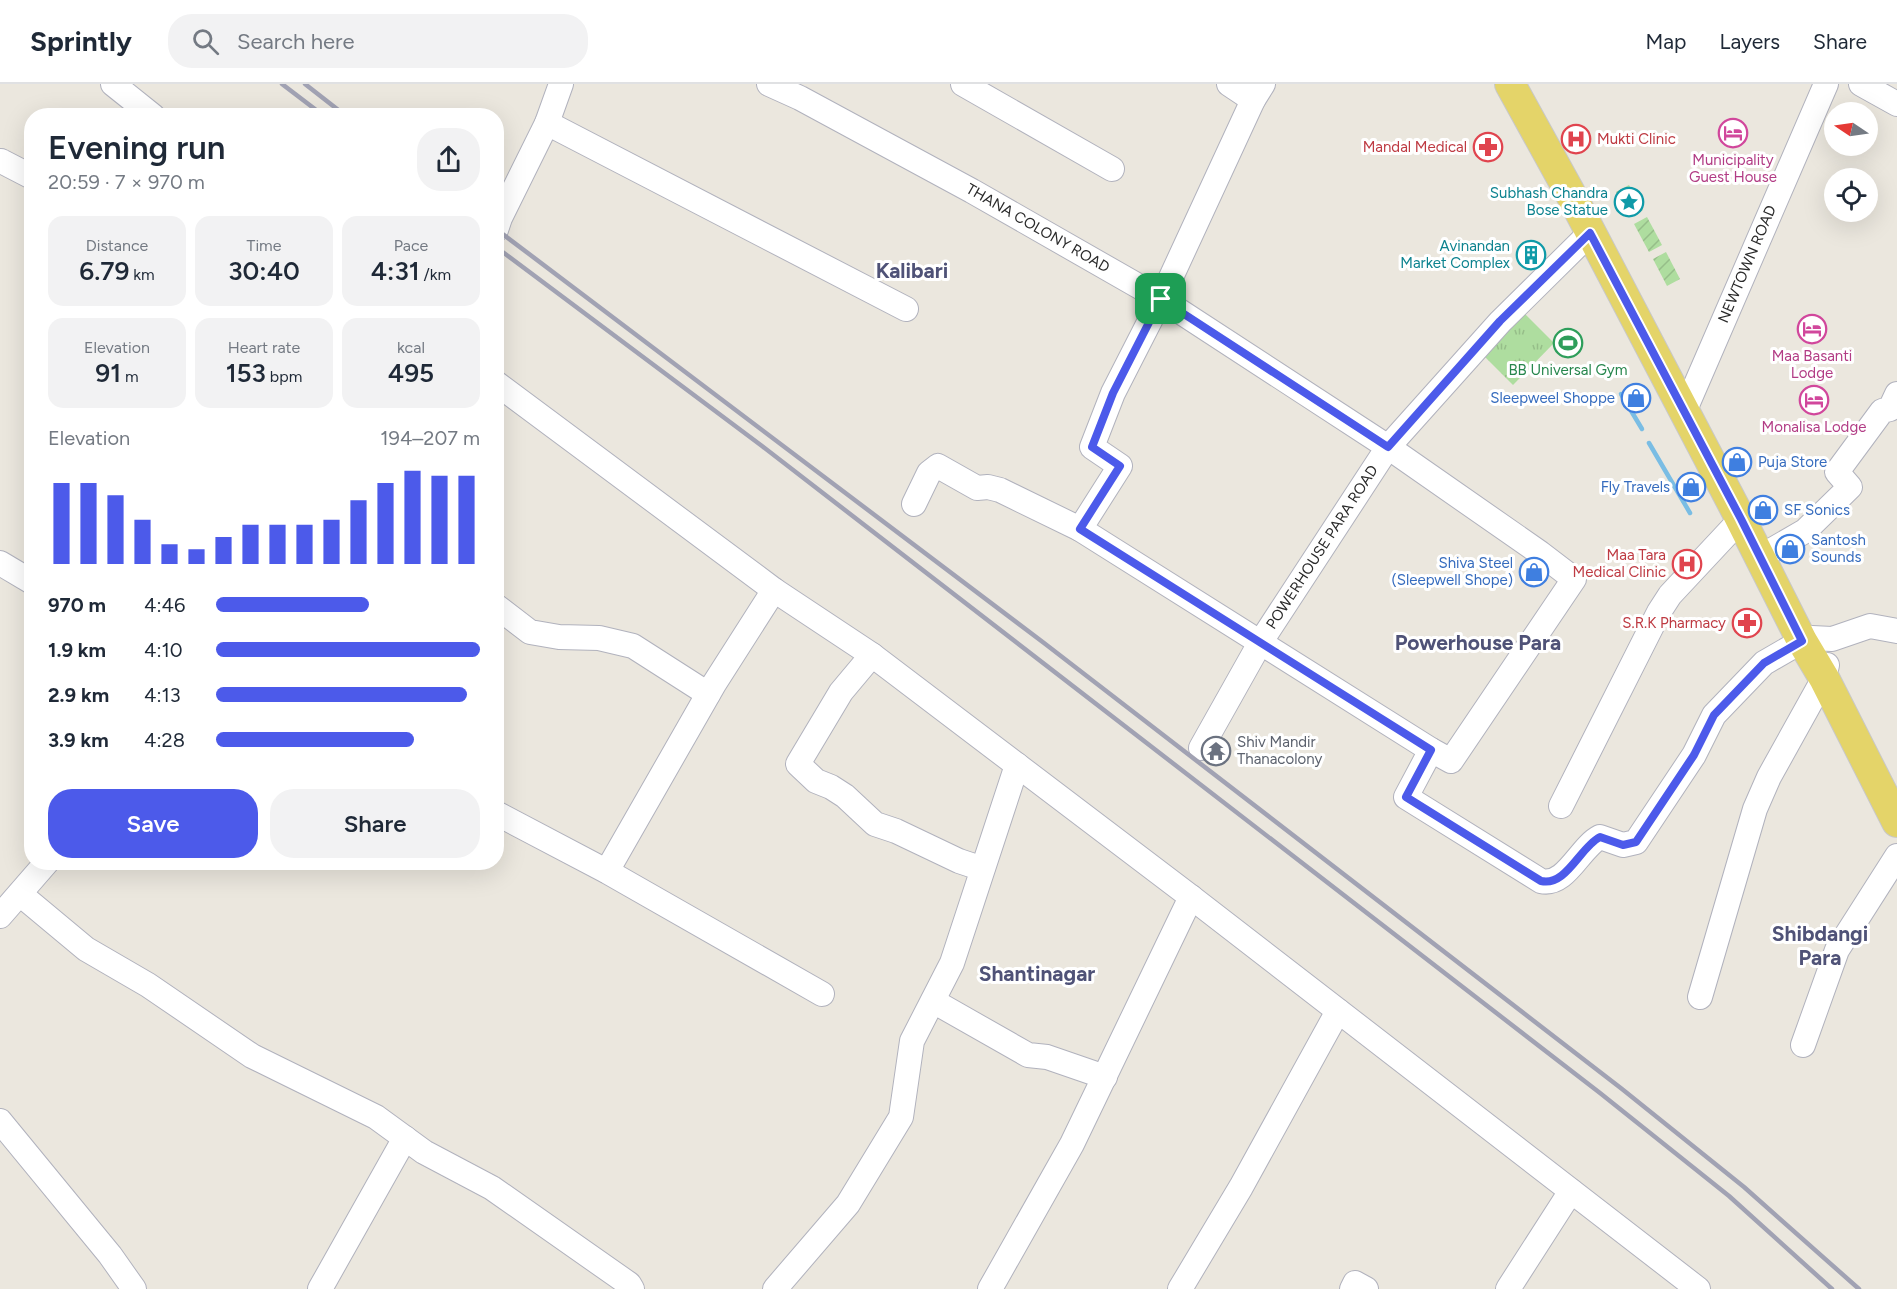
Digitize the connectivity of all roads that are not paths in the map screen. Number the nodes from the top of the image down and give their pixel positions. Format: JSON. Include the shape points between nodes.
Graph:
{"nodes":[{"id":1,"x":113,"y":84,"type":"edge"},
{"id":2,"x":561,"y":84,"type":"edge"},
{"id":3,"x":769,"y":84,"type":"edge"},
{"id":4,"x":963,"y":84,"type":"edge"},
{"id":5,"x":1229,"y":84,"type":"edge"},
{"id":6,"x":1510,"y":84,"type":"edge"},
{"id":7,"x":1826,"y":84,"type":"edge"},
{"id":8,"x":1861,"y":84,"type":"edge"},
{"id":9,"x":1258,"y":92,"type":"edge"},
{"id":10,"x":1897,"y":104,"type":"edge"},
{"id":11,"x":143,"y":108,"type":"edge"},
{"id":12,"x":547,"y":123,"type":"junction"},
{"id":13,"x":1,"y":161,"type":"edge"},
{"id":14,"x":1112,"y":169,"type":"dead end"},
{"id":15,"x":24,"y":173,"type":"edge"},
{"id":16,"x":504,"y":213,"type":"edge"},
{"id":17,"x":1590,"y":233,"type":"junction"},
{"id":18,"x":1161,"y":299,"type":"junction"},
{"id":19,"x":906,"y":309,"type":"dead end"},
{"id":20,"x":504,"y":389,"type":"edge"},
{"id":21,"x":1897,"y":394,"type":"edge"},
{"id":22,"x":1684,"y":412,"type":"junction"},
{"id":23,"x":1388,"y":447,"type":"junction"},
{"id":24,"x":914,"y":504,"type":"dead end"},
{"id":25,"x":1741,"y":519,"type":"junction"},
{"id":26,"x":1080,"y":529,"type":"junction"},
{"id":27,"x":1760,"y":557,"type":"junction"},
{"id":28,"x":0,"y":563,"type":"edge"},
{"id":29,"x":24,"y":577,"type":"edge"},
{"id":30,"x":774,"y":590,"type":"junction"},
{"id":31,"x":504,"y":612,"type":"edge"},
{"id":32,"x":1897,"y":631,"type":"edge"},
{"id":33,"x":1832,"y":639,"type":"junction"},
{"id":34,"x":1802,"y":641,"type":"junction"},
{"id":35,"x":1260,"y":643,"type":"junction"},
{"id":36,"x":872,"y":655,"type":"junction"},
{"id":37,"x":1824,"y":678,"type":"junction"},
{"id":38,"x":708,"y":694,"type":"junction"},
{"id":39,"x":1201,"y":748,"type":"dead end"},
{"id":40,"x":1431,"y":750,"type":"junction"},
{"id":41,"x":1017,"y":765,"type":"junction"},
{"id":42,"x":1562,"y":806,"type":"dead end"},
{"id":43,"x":504,"y":817,"type":"edge"},
{"id":44,"x":1897,"y":822,"type":"edge"},
{"id":45,"x":1897,"y":856,"type":"edge"},
{"id":46,"x":983,"y":867,"type":"junction"},
{"id":47,"x":40,"y":870,"type":"edge"},
{"id":48,"x":607,"y":871,"type":"junction"},
{"id":49,"x":20,"y":894,"type":"junction"},
{"id":50,"x":1191,"y":897,"type":"junction"},
{"id":51,"x":0,"y":915,"type":"edge"},
{"id":52,"x":822,"y":994,"type":"dead end"},
{"id":53,"x":1700,"y":997,"type":"dead end"},
{"id":54,"x":933,"y":1001,"type":"junction"},
{"id":55,"x":1338,"y":1011,"type":"junction"},
{"id":56,"x":1803,"y":1045,"type":"dead end"},
{"id":57,"x":1105,"y":1077,"type":"junction"},
{"id":58,"x":0,"y":1121,"type":"edge"},
{"id":59,"x":405,"y":1138,"type":"junction"},
{"id":60,"x":1571,"y":1191,"type":"junction"},
{"id":61,"x":134,"y":1289,"type":"edge"},
{"id":62,"x":320,"y":1289,"type":"edge"},
{"id":63,"x":632,"y":1289,"type":"edge"},
{"id":64,"x":775,"y":1289,"type":"edge"},
{"id":65,"x":990,"y":1289,"type":"edge"},
{"id":66,"x":1180,"y":1289,"type":"edge"},
{"id":67,"x":1352,"y":1289,"type":"edge"},
{"id":68,"x":1366,"y":1289,"type":"edge"},
{"id":69,"x":1508,"y":1289,"type":"edge"},
{"id":70,"x":1698,"y":1289,"type":"edge"}],
"edges":[{"from":1,"to":11,"type":"street"},
{"from":2,"to":12,"type":"street"},
{"from":3,"to":18,"type":"street","name":"THANA COLONY ROAD","via":[[972,190]]},
{"from":4,"to":14,"type":"street"},
{"from":5,"to":9,"type":"street"},
{"from":6,"to":17,"type":"main road"},
{"from":7,"to":22,"type":"street","name":"NEWTOWN ROAD"},
{"from":8,"to":10,"type":"street"},
{"from":9,"to":18,"type":"street"},
{"from":12,"to":16,"type":"street"},
{"from":12,"to":19,"type":"street"},
{"from":13,"to":15,"type":"street"},
{"from":17,"to":22,"type":"main road"},
{"from":17,"to":23,"type":"street","name":"POWERHOUSE PARA ROAD","via":[[1500,321]]},
{"from":18,"to":23,"type":"street","name":"THANA COLONY ROAD"},
{"from":18,"to":26,"type":"street","via":[[1113,393],[1092,447],[1120,466]]},
{"from":20,"to":30,"type":"street"},
{"from":21,"to":27,"type":"street","via":[[1890,409],[1882,411],[1837,472],[1850,487],[1805,531]]},
{"from":22,"to":25,"type":"main road"},
{"from":23,"to":35,"type":"street","name":"POWERHOUSE PARA ROAD"},
{"from":23,"to":40,"type":"street","name":"THANA COLONY ROAD","via":[[1574,579],[1451,761]]},
{"from":24,"to":26,"type":"street","via":[[929,473],[938,466],[977,488],[1000,490]]},
{"from":25,"to":27,"type":"main road"},
{"from":25,"to":42,"type":"street","via":[[1659,612]]},
{"from":26,"to":35,"type":"street"},
{"from":27,"to":34,"type":"main road"},
{"from":28,"to":29,"type":"street"},
{"from":30,"to":36,"type":"street"},
{"from":30,"to":38,"type":"street"},
{"from":31,"to":38,"type":"street","via":[[530,632],[599,638],[633,646]]},
{"from":32,"to":33,"type":"street","via":[[1870,626]]},
{"from":33,"to":34,"type":"street"},
{"from":33,"to":37,"type":"street"},
{"from":34,"to":37,"type":"main road"},
{"from":34,"to":40,"type":"street","via":[[1764,663],[1714,715],[1694,755],[1636,842],[1623,845],[1600,837],[1555,881],[1541,881],[1406,797]]},
{"from":35,"to":39,"type":"street","name":"POWERHOUSE PARA ROAD"},
{"from":35,"to":40,"type":"street"},
{"from":36,"to":41,"type":"street"},
{"from":36,"to":46,"type":"street","via":[[841,692],[798,764],[816,781],[845,796],[875,824],[959,861]]},
{"from":37,"to":44,"type":"main road"},
{"from":37,"to":53,"type":"street","via":[[1755,809]]},
{"from":38,"to":48,"type":"street"},
{"from":41,"to":46,"type":"street"},
{"from":41,"to":50,"type":"street"},
{"from":43,"to":48,"type":"street"},
{"from":45,"to":56,"type":"street","via":[[1837,950]]},
{"from":46,"to":54,"type":"street","via":[[952,963]]},
{"from":47,"to":49,"type":"street"},
{"from":48,"to":52,"type":"street"},
{"from":49,"to":51,"type":"street"},
{"from":49,"to":59,"type":"street","via":[[86,949],[148,985],[252,1056],[376,1117]]},
{"from":50,"to":55,"type":"street"},
{"from":50,"to":57,"type":"street"},
{"from":54,"to":57,"type":"street","via":[[1028,1055]]},
{"from":54,"to":64,"type":"street","via":[[912,1041],[901,1117],[848,1204]]},
{"from":55,"to":60,"type":"street"},
{"from":55,"to":66,"type":"street"},
{"from":57,"to":65,"type":"street"},
{"from":58,"to":61,"type":"street"},
{"from":59,"to":62,"type":"street"},
{"from":59,"to":63,"type":"street","via":[[492,1188]]},
{"from":60,"to":69,"type":"street"},
{"from":60,"to":70,"type":"street"},
{"from":67,"to":68,"type":"street","via":[[1355,1283]]}]}
